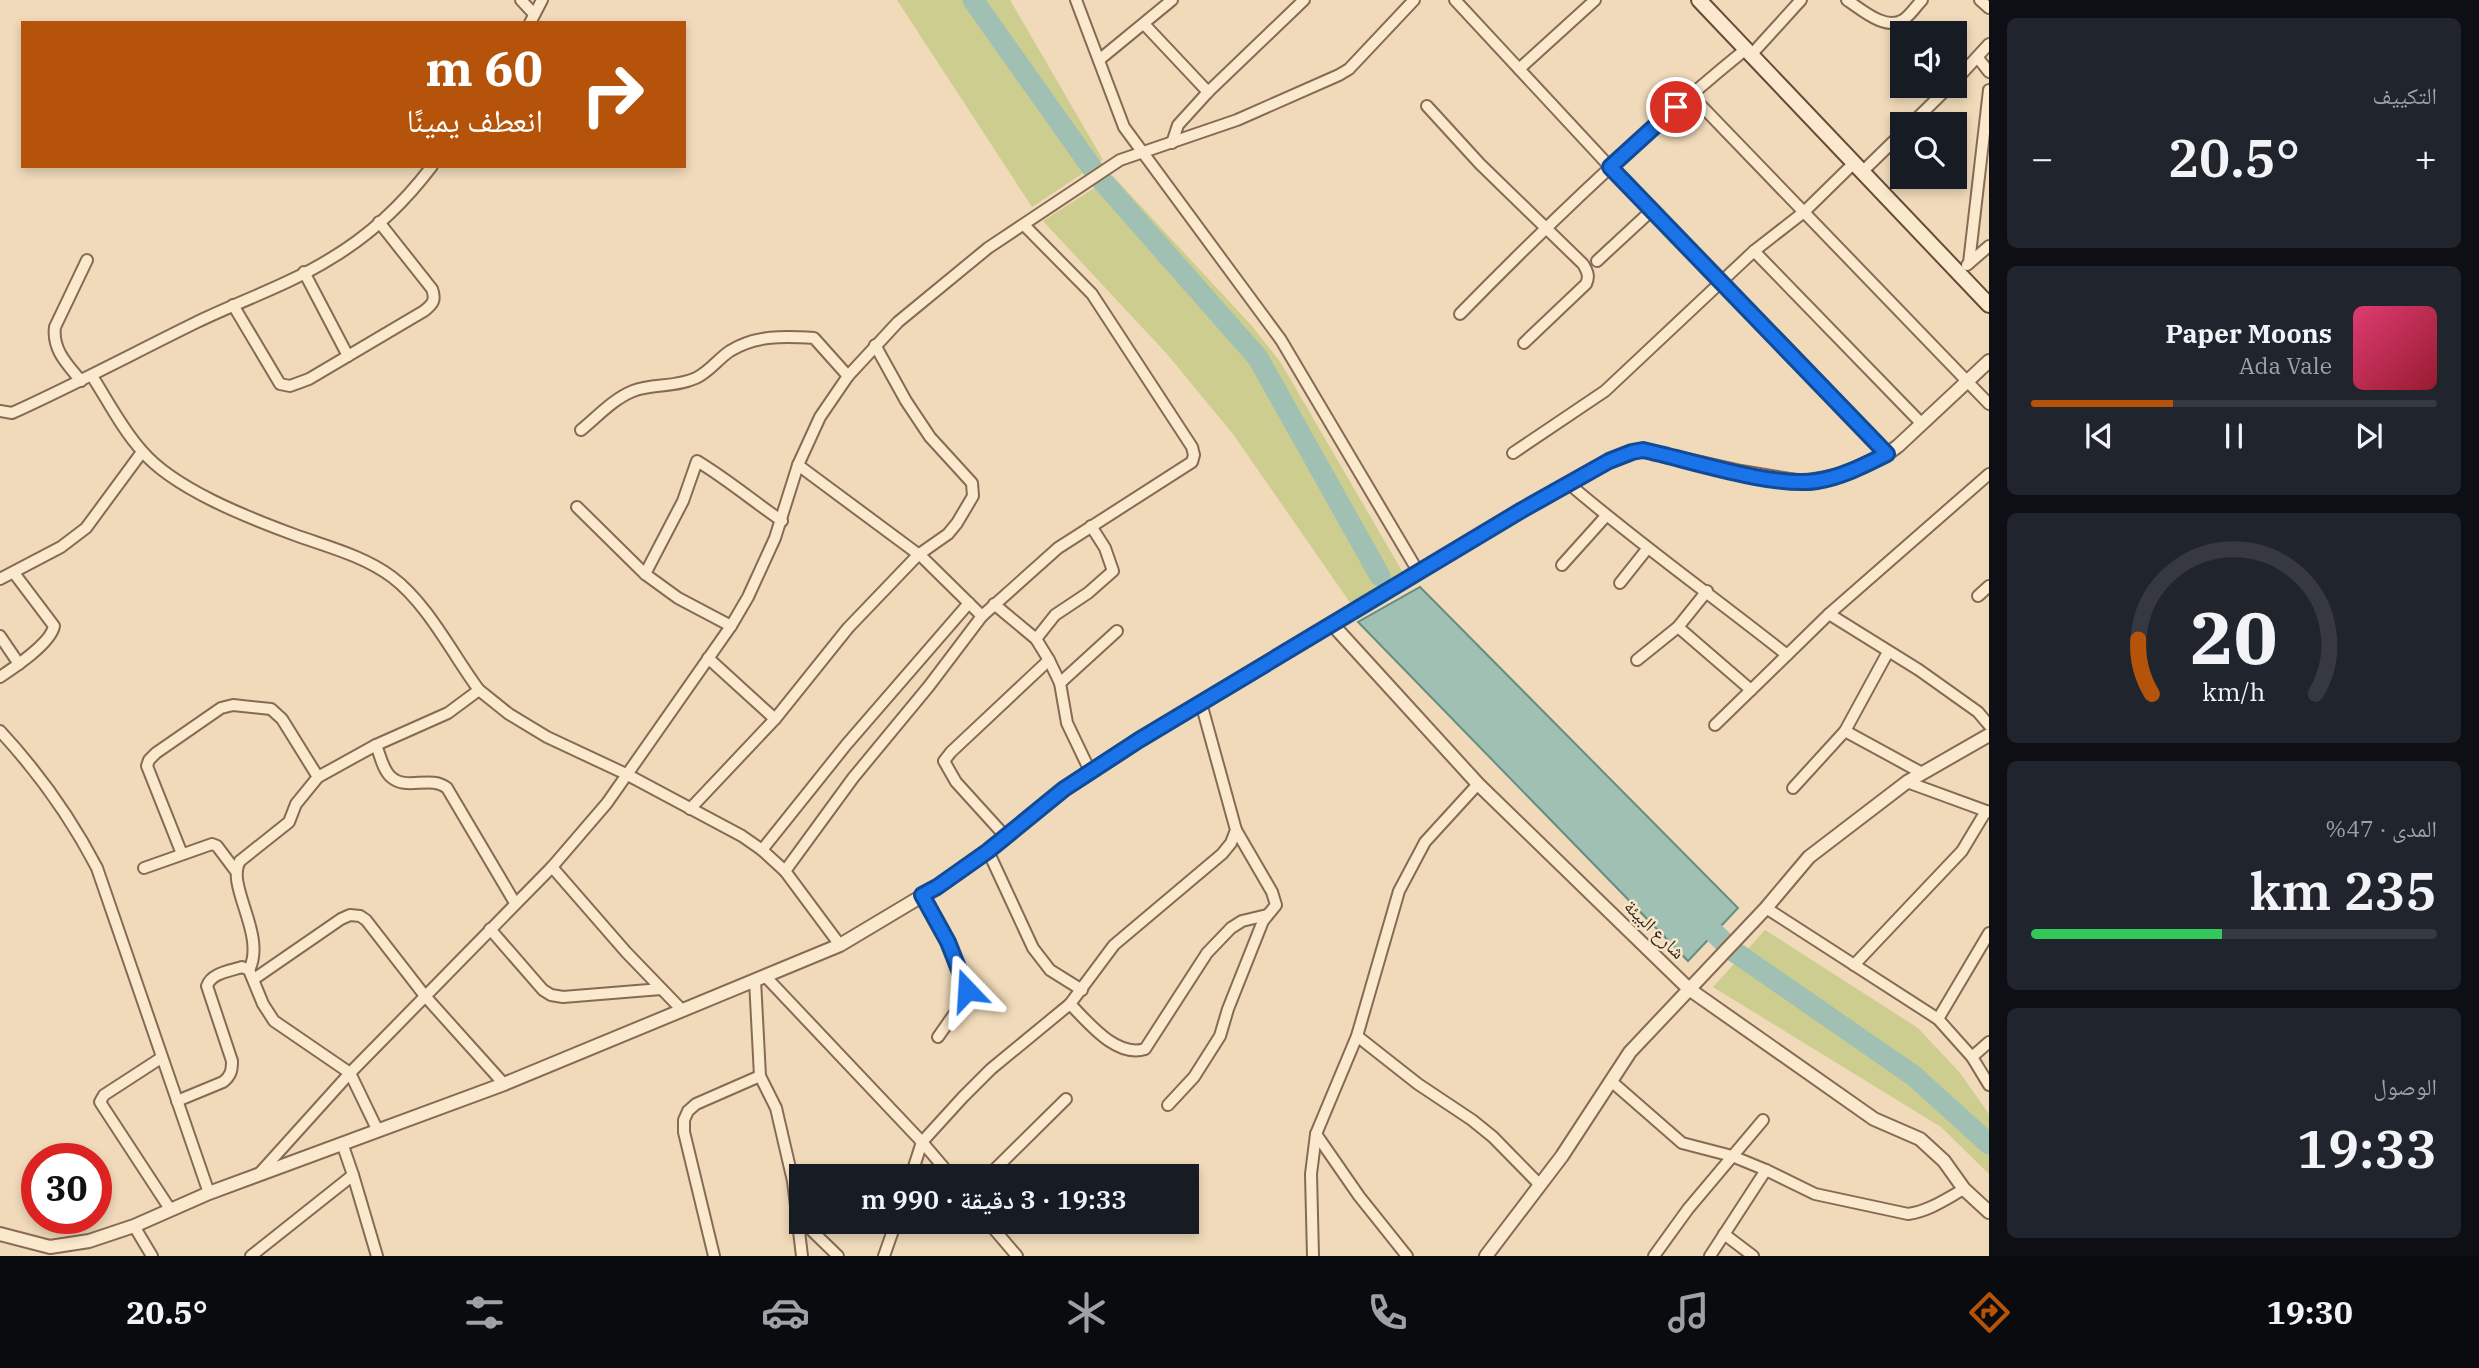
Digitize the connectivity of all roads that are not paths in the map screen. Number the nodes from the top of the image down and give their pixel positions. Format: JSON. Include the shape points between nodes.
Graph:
{"nodes":[{"id":1,"x":521,"y":0,"type":"edge"},
{"id":2,"x":542,"y":0,"type":"edge"},
{"id":3,"x":1076,"y":0,"type":"edge"},
{"id":4,"x":1172,"y":0,"type":"edge"},
{"id":5,"x":1304,"y":0,"type":"edge"},
{"id":6,"x":1414,"y":0,"type":"edge"},
{"id":7,"x":1455,"y":0,"type":"edge"},
{"id":8,"x":1595,"y":0,"type":"edge"},
{"id":9,"x":1699,"y":0,"type":"edge"},
{"id":10,"x":1801,"y":0,"type":"edge"},
{"id":11,"x":1847,"y":0,"type":"edge"},
{"id":12,"x":1923,"y":0,"type":"edge"},
{"id":13,"x":1980,"y":0,"type":"edge"},
{"id":14,"x":1989,"y":8,"type":"edge"},
{"id":15,"x":532,"y":18,"type":"edge"},
{"id":16,"x":1144,"y":24,"type":"junction"},
{"id":17,"x":1989,"y":44,"type":"edge"},
{"id":18,"x":1748,"y":52,"type":"junction"},
{"id":19,"x":1978,"y":58,"type":"junction"},
{"id":20,"x":1099,"y":60,"type":"junction"},
{"id":21,"x":1519,"y":68,"type":"junction"},
{"id":22,"x":1967,"y":69,"type":"edge"},
{"id":23,"x":1989,"y":72,"type":"edge"},
{"id":24,"x":1989,"y":90,"type":"edge"},
{"id":25,"x":1208,"y":92,"type":"junction"},
{"id":26,"x":1690,"y":94,"type":"junction"},
{"id":27,"x":1938,"y":98,"type":"edge"},
{"id":28,"x":1427,"y":106,"type":"dead end"},
{"id":29,"x":1923,"y":112,"type":"edge"},
{"id":30,"x":1890,"y":142,"type":"edge"},
{"id":31,"x":1172,"y":143,"type":"junction"},
{"id":32,"x":1986,"y":146,"type":"edge"},
{"id":33,"x":1143,"y":152,"type":"junction"},
{"id":34,"x":1610,"y":167,"type":"junction"},
{"id":35,"x":1858,"y":167,"type":"junction"},
{"id":36,"x":430,"y":168,"type":"edge"},
{"id":37,"x":1651,"y":211,"type":"junction"},
{"id":38,"x":1804,"y":212,"type":"junction"},
{"id":39,"x":379,"y":222,"type":"junction"},
{"id":40,"x":1024,"y":225,"type":"junction"},
{"id":41,"x":1546,"y":228,"type":"junction"},
{"id":42,"x":1989,"y":246,"type":"edge"},
{"id":43,"x":1754,"y":251,"type":"junction"},
{"id":44,"x":87,"y":260,"type":"dead end"},
{"id":45,"x":1597,"y":261,"type":"dead end"},
{"id":46,"x":1964,"y":268,"type":"junction"},
{"id":47,"x":304,"y":272,"type":"junction"},
{"id":48,"x":1720,"y":284,"type":"junction"},
{"id":49,"x":233,"y":304,"type":"junction"},
{"id":50,"x":1989,"y":305,"type":"edge"},
{"id":51,"x":1460,"y":314,"type":"dead end"},
{"id":52,"x":1524,"y":342,"type":"dead end"},
{"id":53,"x":875,"y":345,"type":"junction"},
{"id":54,"x":348,"y":356,"type":"junction"},
{"id":55,"x":1989,"y":361,"type":"edge"},
{"id":56,"x":848,"y":376,"type":"junction"},
{"id":57,"x":87,"y":379,"type":"junction"},
{"id":58,"x":1968,"y":382,"type":"junction"},
{"id":59,"x":1989,"y":404,"type":"edge"},
{"id":60,"x":0,"y":411,"type":"edge"},
{"id":61,"x":1922,"y":424,"type":"junction"},
{"id":62,"x":581,"y":430,"type":"dead end"},
{"id":63,"x":142,"y":452,"type":"junction"},
{"id":64,"x":1513,"y":453,"type":"dead end"},
{"id":65,"x":1887,"y":454,"type":"junction"},
{"id":66,"x":799,"y":465,"type":"junction"},
{"id":67,"x":1989,"y":474,"type":"edge"},
{"id":68,"x":1568,"y":483,"type":"junction"},
{"id":69,"x":577,"y":507,"type":"dead end"},
{"id":70,"x":1606,"y":516,"type":"junction"},
{"id":71,"x":782,"y":521,"type":"junction"},
{"id":72,"x":1091,"y":526,"type":"junction"},
{"id":73,"x":1647,"y":548,"type":"junction"},
{"id":74,"x":918,"y":555,"type":"junction"},
{"id":75,"x":1562,"y":565,"type":"dead end"},
{"id":76,"x":14,"y":573,"type":"junction"},
{"id":77,"x":1419,"y":573,"type":"junction"},
{"id":78,"x":645,"y":574,"type":"junction"},
{"id":79,"x":0,"y":579,"type":"edge"},
{"id":80,"x":1620,"y":583,"type":"dead end"},
{"id":81,"x":1989,"y":586,"type":"edge"},
{"id":82,"x":1707,"y":591,"type":"junction"},
{"id":83,"x":1978,"y":596,"type":"dead end"},
{"id":84,"x":969,"y":603,"type":"junction"},
{"id":85,"x":994,"y":604,"type":"junction"},
{"id":86,"x":1829,"y":614,"type":"junction"},
{"id":87,"x":982,"y":616,"type":"junction"},
{"id":88,"x":1332,"y":624,"type":"junction"},
{"id":89,"x":731,"y":626,"type":"junction"},
{"id":90,"x":1678,"y":627,"type":"junction"},
{"id":91,"x":1117,"y":631,"type":"dead end"},
{"id":92,"x":0,"y":636,"type":"edge"},
{"id":93,"x":1036,"y":639,"type":"junction"},
{"id":94,"x":1888,"y":652,"type":"junction"},
{"id":95,"x":1787,"y":655,"type":"junction"},
{"id":96,"x":708,"y":658,"type":"junction"},
{"id":97,"x":1049,"y":660,"type":"junction"},
{"id":98,"x":1637,"y":660,"type":"dead end"},
{"id":99,"x":19,"y":664,"type":"junction"},
{"id":100,"x":0,"y":677,"type":"edge"},
{"id":101,"x":1060,"y":683,"type":"junction"},
{"id":102,"x":479,"y":690,"type":"junction"},
{"id":103,"x":1751,"y":690,"type":"junction"},
{"id":104,"x":1201,"y":703,"type":"junction"},
{"id":105,"x":775,"y":719,"type":"junction"},
{"id":106,"x":1715,"y":725,"type":"dead end"},
{"id":107,"x":1989,"y":725,"type":"edge"},
{"id":108,"x":0,"y":731,"type":"edge"},
{"id":109,"x":1845,"y":731,"type":"junction"},
{"id":110,"x":1989,"y":735,"type":"edge"},
{"id":111,"x":4,"y":743,"type":"edge"},
{"id":112,"x":376,"y":745,"type":"junction"},
{"id":113,"x":1090,"y":771,"type":"junction"},
{"id":114,"x":1922,"y":773,"type":"junction"},
{"id":115,"x":626,"y":774,"type":"junction"},
{"id":116,"x":318,"y":777,"type":"junction"},
{"id":117,"x":1907,"y":782,"type":"junction"},
{"id":118,"x":1478,"y":784,"type":"junction"},
{"id":119,"x":1793,"y":789,"type":"dead end"},
{"id":120,"x":690,"y":809,"type":"junction"},
{"id":121,"x":1988,"y":811,"type":"edge"},
{"id":122,"x":1236,"y":830,"type":"junction"},
{"id":123,"x":1005,"y":836,"type":"junction"},
{"id":124,"x":762,"y":850,"type":"junction"},
{"id":125,"x":988,"y":851,"type":"junction"},
{"id":126,"x":182,"y":854,"type":"junction"},
{"id":127,"x":552,"y":866,"type":"junction"},
{"id":128,"x":144,"y":868,"type":"dead end"},
{"id":129,"x":235,"y":870,"type":"junction"},
{"id":130,"x":785,"y":871,"type":"junction"},
{"id":131,"x":922,"y":895,"type":"junction"},
{"id":132,"x":514,"y":903,"type":"junction"},
{"id":133,"x":1766,"y":908,"type":"junction"},
{"id":134,"x":1267,"y":915,"type":"junction"},
{"id":135,"x":489,"y":929,"type":"junction"},
{"id":136,"x":1989,"y":933,"type":"edge"},
{"id":137,"x":840,"y":945,"type":"junction"},
{"id":138,"x":1854,"y":965,"type":"junction"},
{"id":139,"x":251,"y":974,"type":"junction"},
{"id":140,"x":760,"y":978,"type":"junction"},
{"id":141,"x":661,"y":989,"type":"junction"},
{"id":142,"x":1689,"y":989,"type":"junction"},
{"id":143,"x":1082,"y":990,"type":"junction"},
{"id":144,"x":425,"y":996,"type":"junction"},
{"id":145,"x":1070,"y":1004,"type":"junction"},
{"id":146,"x":681,"y":1009,"type":"junction"},
{"id":147,"x":1938,"y":1019,"type":"junction"},
{"id":148,"x":1357,"y":1036,"type":"junction"},
{"id":149,"x":938,"y":1037,"type":"dead end"},
{"id":150,"x":1989,"y":1042,"type":"edge"},
{"id":151,"x":1972,"y":1057,"type":"junction"},
{"id":152,"x":161,"y":1058,"type":"junction"},
{"id":153,"x":350,"y":1073,"type":"junction"},
{"id":154,"x":760,"y":1076,"type":"junction"},
{"id":155,"x":1611,"y":1081,"type":"junction"},
{"id":156,"x":504,"y":1084,"type":"junction"},
{"id":157,"x":1989,"y":1085,"type":"edge"},
{"id":158,"x":1066,"y":1099,"type":"dead end"},
{"id":159,"x":177,"y":1101,"type":"junction"},
{"id":160,"x":1168,"y":1105,"type":"dead end"},
{"id":161,"x":1763,"y":1120,"type":"dead end"},
{"id":162,"x":377,"y":1129,"type":"junction"},
{"id":163,"x":1316,"y":1134,"type":"junction"},
{"id":164,"x":922,"y":1142,"type":"junction"},
{"id":165,"x":342,"y":1143,"type":"junction"},
{"id":166,"x":1732,"y":1156,"type":"junction"},
{"id":167,"x":789,"y":1164,"type":"edge"},
{"id":168,"x":915,"y":1164,"type":"edge"},
{"id":169,"x":941,"y":1164,"type":"edge"},
{"id":170,"x":1000,"y":1164,"type":"edge"},
{"id":171,"x":1766,"y":1170,"type":"junction"},
{"id":172,"x":257,"y":1175,"type":"junction"},
{"id":173,"x":352,"y":1175,"type":"junction"},
{"id":174,"x":1540,"y":1185,"type":"junction"},
{"id":175,"x":1964,"y":1189,"type":"junction"},
{"id":176,"x":209,"y":1193,"type":"junction"},
{"id":177,"x":170,"y":1209,"type":"junction"},
{"id":178,"x":1989,"y":1212,"type":"edge"},
{"id":179,"x":134,"y":1226,"type":"junction"},
{"id":180,"x":0,"y":1234,"type":"edge"},
{"id":181,"x":801,"y":1234,"type":"edge"},
{"id":182,"x":815,"y":1234,"type":"edge"},
{"id":183,"x":892,"y":1234,"type":"edge"},
{"id":184,"x":998,"y":1234,"type":"edge"},
{"id":185,"x":1724,"y":1234,"type":"junction"},
{"id":186,"x":152,"y":1256,"type":"edge"},
{"id":187,"x":251,"y":1256,"type":"edge"},
{"id":188,"x":377,"y":1256,"type":"edge"},
{"id":189,"x":714,"y":1256,"type":"edge"},
{"id":190,"x":802,"y":1256,"type":"edge"},
{"id":191,"x":838,"y":1256,"type":"edge"},
{"id":192,"x":884,"y":1256,"type":"edge"},
{"id":193,"x":1017,"y":1256,"type":"edge"},
{"id":194,"x":1313,"y":1256,"type":"edge"},
{"id":195,"x":1407,"y":1256,"type":"edge"},
{"id":196,"x":1486,"y":1256,"type":"edge"},
{"id":197,"x":1654,"y":1256,"type":"edge"},
{"id":198,"x":1710,"y":1256,"type":"edge"},
{"id":199,"x":1753,"y":1256,"type":"edge"}],
"edges":[{"from":1,"to":15,"type":"street"},
{"from":2,"to":15,"type":"street"},
{"from":3,"to":20,"type":"street"},
{"from":4,"to":16,"type":"street"},
{"from":5,"to":25,"type":"street"},
{"from":6,"to":31,"type":"street","via":[[1339,75]]},
{"from":7,"to":21,"type":"street"},
{"from":8,"to":21,"type":"street"},
{"from":9,"to":18,"type":"main road"},
{"from":10,"to":18,"type":"street"},
{"from":11,"to":12,"type":"street","via":[[1873,18],[1895,23]]},
{"from":13,"to":14,"type":"street"},
{"from":16,"to":20,"type":"street"},
{"from":16,"to":25,"type":"street"},
{"from":17,"to":19,"type":"street"},
{"from":18,"to":26,"type":"street"},
{"from":18,"to":35,"type":"main road"},
{"from":19,"to":22,"type":"street"},
{"from":19,"to":23,"type":"street"},
{"from":20,"to":33,"type":"street","via":[[1124,127]]},
{"from":21,"to":34,"type":"street"},
{"from":24,"to":32,"type":"street"},
{"from":25,"to":31,"type":"street","via":[[1178,125]]},
{"from":26,"to":34,"type":"street"},
{"from":26,"to":38,"type":"street"},
{"from":27,"to":29,"type":"street"},
{"from":28,"to":41,"type":"street"},
{"from":30,"to":35,"type":"street"},
{"from":31,"to":33,"type":"street"},
{"from":32,"to":46,"type":"street"},
{"from":33,"to":40,"type":"street","via":[[1120,160]]},
{"from":33,"to":77,"type":"street","via":[[1281,340]]},
{"from":34,"to":37,"type":"street"},
{"from":34,"to":41,"type":"street"},
{"from":35,"to":38,"type":"street"},
{"from":35,"to":46,"type":"main road"},
{"from":36,"to":39,"type":"street","via":[[410,195]]},
{"from":37,"to":45,"type":"street"},
{"from":37,"to":48,"type":"street"},
{"from":38,"to":43,"type":"street"},
{"from":38,"to":58,"type":"street"},
{"from":39,"to":47,"type":"street","via":[[329,260]]},
{"from":39,"to":54,"type":"street","via":[[435,298],[425,311]]},
{"from":40,"to":53,"type":"street","via":[[932,292]]},
{"from":40,"to":72,"type":"street","via":[[1092,294],[1194,455],[1192,462]]},
{"from":41,"to":51,"type":"street"},
{"from":41,"to":52,"type":"street","via":[[1583,264],[1588,280]]},
{"from":42,"to":46,"type":"street"},
{"from":43,"to":48,"type":"street"},
{"from":43,"to":61,"type":"street"},
{"from":44,"to":57,"type":"street","via":[[54,337],[62,358]]},
{"from":46,"to":50,"type":"main road"},
{"from":47,"to":49,"type":"street"},
{"from":47,"to":54,"type":"street"},
{"from":48,"to":64,"type":"street","via":[[1605,391]]},
{"from":48,"to":65,"type":"street"},
{"from":49,"to":54,"type":"street","via":[[285,386],[309,379]]},
{"from":49,"to":57,"type":"street"},
{"from":53,"to":56,"type":"street"},
{"from":53,"to":74,"type":"street","via":[[930,437],[973,487],[973,496],[957,523]]},
{"from":55,"to":58,"type":"street"},
{"from":56,"to":62,"type":"street","via":[[814,338],[752,340],[698,377],[670,387],[631,392]]},
{"from":56,"to":66,"type":"street","via":[[820,417]]},
{"from":57,"to":60,"type":"street","via":[[12,413]]},
{"from":57,"to":63,"type":"street"},
{"from":58,"to":59,"type":"street"},
{"from":58,"to":61,"type":"street"},
{"from":61,"to":65,"type":"street"},
{"from":63,"to":76,"type":"street","via":[[86,528]]},
{"from":63,"to":102,"type":"street","via":[[234,511],[389,574],[414,598]]},
{"from":65,"to":68,"type":"street","via":[[1841,475],[1801,482],[1643,450],[1609,461]]},
{"from":66,"to":71,"type":"street"},
{"from":66,"to":74,"type":"street"},
{"from":67,"to":86,"type":"street"},
{"from":68,"to":70,"type":"street"},
{"from":68,"to":77,"type":"street"},
{"from":69,"to":78,"type":"street"},
{"from":70,"to":73,"type":"street"},
{"from":70,"to":75,"type":"street"},
{"from":71,"to":78,"type":"street","via":[[697,461],[683,501]]},
{"from":71,"to":89,"type":"street"},
{"from":72,"to":85,"type":"street","via":[[1045,558]]},
{"from":72,"to":93,"type":"street","via":[[1113,571],[1055,615]]},
{"from":73,"to":80,"type":"street"},
{"from":73,"to":82,"type":"street"},
{"from":74,"to":84,"type":"street"},
{"from":74,"to":105,"type":"street","via":[[848,628]]},
{"from":76,"to":79,"type":"street"},
{"from":76,"to":99,"type":"street","via":[[54,626],[52,634]]},
{"from":77,"to":88,"type":"street"},
{"from":78,"to":89,"type":"street"},
{"from":81,"to":83,"type":"street"},
{"from":82,"to":90,"type":"street"},
{"from":82,"to":95,"type":"street"},
{"from":84,"to":87,"type":"street"},
{"from":84,"to":124,"type":"street"},
{"from":85,"to":87,"type":"street"},
{"from":85,"to":93,"type":"street"},
{"from":86,"to":94,"type":"street"},
{"from":86,"to":95,"type":"street"},
{"from":87,"to":130,"type":"street"},
{"from":88,"to":104,"type":"street"},
{"from":88,"to":118,"type":"street","name":"شارع البيئة"},
{"from":89,"to":96,"type":"street"},
{"from":90,"to":98,"type":"street"},
{"from":90,"to":103,"type":"street"},
{"from":91,"to":101,"type":"street"},
{"from":92,"to":99,"type":"street"},
{"from":93,"to":97,"type":"street"},
{"from":94,"to":107,"type":"street","via":[[1968,705]]},
{"from":94,"to":109,"type":"street"},
{"from":95,"to":103,"type":"street"},
{"from":96,"to":105,"type":"street"},
{"from":96,"to":115,"type":"street"},
{"from":97,"to":101,"type":"street"},
{"from":97,"to":123,"type":"street","via":[[944,761],[956,782]]},
{"from":99,"to":100,"type":"street"},
{"from":101,"to":113,"type":"street","via":[[1067,723]]},
{"from":102,"to":112,"type":"street","via":[[448,713]]},
{"from":102,"to":115,"type":"street","via":[[547,737]]},
{"from":103,"to":106,"type":"street"},
{"from":104,"to":113,"type":"street"},
{"from":104,"to":122,"type":"street"},
{"from":105,"to":120,"type":"street"},
{"from":108,"to":111,"type":"street"},
{"from":109,"to":114,"type":"street"},
{"from":109,"to":119,"type":"street"},
{"from":110,"to":114,"type":"street"},
{"from":111,"to":152,"type":"street","via":[[79,833],[97,867]]},
{"from":112,"to":116,"type":"street"},
{"from":112,"to":132,"type":"street","via":[[393,779],[447,788]]},
{"from":113,"to":123,"type":"street"},
{"from":114,"to":117,"type":"street"},
{"from":115,"to":120,"type":"street"},
{"from":115,"to":127,"type":"street"},
{"from":116,"to":126,"type":"street","via":[[271,709],[221,708],[156,753],[147,766]]},
{"from":116,"to":129,"type":"street","via":[[296,804],[289,822]]},
{"from":117,"to":121,"type":"street"},
{"from":117,"to":133,"type":"street","via":[[1809,857]]},
{"from":118,"to":142,"type":"street","name":"شارع البيئة"},
{"from":118,"to":148,"type":"street","via":[[1436,827],[1412,863],[1399,891]]},
{"from":120,"to":124,"type":"street"},
{"from":121,"to":138,"type":"street","via":[[1962,851]]},
{"from":122,"to":134,"type":"street","via":[[1275,900]]},
{"from":122,"to":143,"type":"street","via":[[1222,854],[1114,945]]},
{"from":123,"to":125,"type":"street"},
{"from":124,"to":130,"type":"street"},
{"from":125,"to":131,"type":"street"},
{"from":125,"to":143,"type":"street","via":[[1033,948],[1050,970]]},
{"from":126,"to":128,"type":"street"},
{"from":126,"to":129,"type":"street","via":[[217,846]]},
{"from":127,"to":132,"type":"street"},
{"from":127,"to":141,"type":"street"},
{"from":129,"to":139,"type":"street","via":[[253,940]]},
{"from":130,"to":137,"type":"street"},
{"from":131,"to":137,"type":"street"},
{"from":131,"to":149,"type":"street","via":[[967,990]]},
{"from":132,"to":135,"type":"street"},
{"from":133,"to":138,"type":"street"},
{"from":133,"to":142,"type":"street"},
{"from":134,"to":145,"type":"street","via":[[1242,921],[1207,953],[1145,1049],[1133,1051],[1103,1037]]},
{"from":134,"to":160,"type":"street","via":[[1220,1036],[1194,1077]]},
{"from":135,"to":141,"type":"street","via":[[551,995]]},
{"from":135,"to":144,"type":"street"},
{"from":136,"to":147,"type":"street"},
{"from":137,"to":140,"type":"street"},
{"from":138,"to":147,"type":"street"},
{"from":139,"to":144,"type":"street","via":[[351,915],[360,916]]},
{"from":139,"to":153,"type":"street","via":[[274,1021]]},
{"from":139,"to":159,"type":"street","via":[[242,967],[208,981],[232,1070],[228,1078]]},
{"from":140,"to":146,"type":"street"},
{"from":140,"to":154,"type":"street"},
{"from":140,"to":164,"type":"street"},
{"from":141,"to":146,"type":"street"},
{"from":142,"to":155,"type":"street","via":[[1630,1052]]},
{"from":142,"to":175,"type":"street","name":"شارع البيئة","via":[[1874,1119],[1920,1139]]},
{"from":143,"to":145,"type":"street"},
{"from":144,"to":153,"type":"street"},
{"from":144,"to":156,"type":"street"},
{"from":145,"to":164,"type":"street","via":[[991,1069]]},
{"from":146,"to":156,"type":"street"},
{"from":147,"to":151,"type":"street"},
{"from":148,"to":163,"type":"street"},
{"from":148,"to":174,"type":"street","via":[[1482,1129]]},
{"from":150,"to":151,"type":"street"},
{"from":151,"to":157,"type":"street"},
{"from":152,"to":159,"type":"street"},
{"from":152,"to":177,"type":"street","via":[[100,1102]]},
{"from":153,"to":162,"type":"street"},
{"from":153,"to":172,"type":"street"},
{"from":154,"to":167,"type":"street","via":[[776,1108]]},
{"from":154,"to":189,"type":"street","via":[[696,1104],[684,1120]]},
{"from":155,"to":166,"type":"street","via":[[1682,1143]]},
{"from":155,"to":174,"type":"street"},
{"from":156,"to":162,"type":"street"},
{"from":158,"to":170,"type":"street"},
{"from":159,"to":176,"type":"street"},
{"from":161,"to":166,"type":"street"},
{"from":162,"to":165,"type":"street"},
{"from":163,"to":194,"type":"street","via":[[1311,1174]]},
{"from":163,"to":195,"type":"street"},
{"from":164,"to":168,"type":"street"},
{"from":164,"to":169,"type":"street"},
{"from":165,"to":172,"type":"street"},
{"from":165,"to":173,"type":"street"},
{"from":166,"to":171,"type":"street"},
{"from":166,"to":197,"type":"street"},
{"from":171,"to":175,"type":"street","via":[[1815,1194],[1908,1214],[1933,1207]]},
{"from":171,"to":185,"type":"street"},
{"from":172,"to":176,"type":"street"},
{"from":173,"to":187,"type":"street"},
{"from":173,"to":188,"type":"street"},
{"from":174,"to":196,"type":"street"},
{"from":175,"to":178,"type":"street","name":"شارع البيئة"},
{"from":176,"to":177,"type":"street"},
{"from":177,"to":179,"type":"street"},
{"from":179,"to":180,"type":"street","via":[[89,1241],[50,1247]]},
{"from":179,"to":186,"type":"street"},
{"from":181,"to":190,"type":"street"},
{"from":182,"to":191,"type":"street"},
{"from":183,"to":192,"type":"street"},
{"from":184,"to":193,"type":"street"},
{"from":185,"to":198,"type":"street"},
{"from":185,"to":199,"type":"street"}]}
